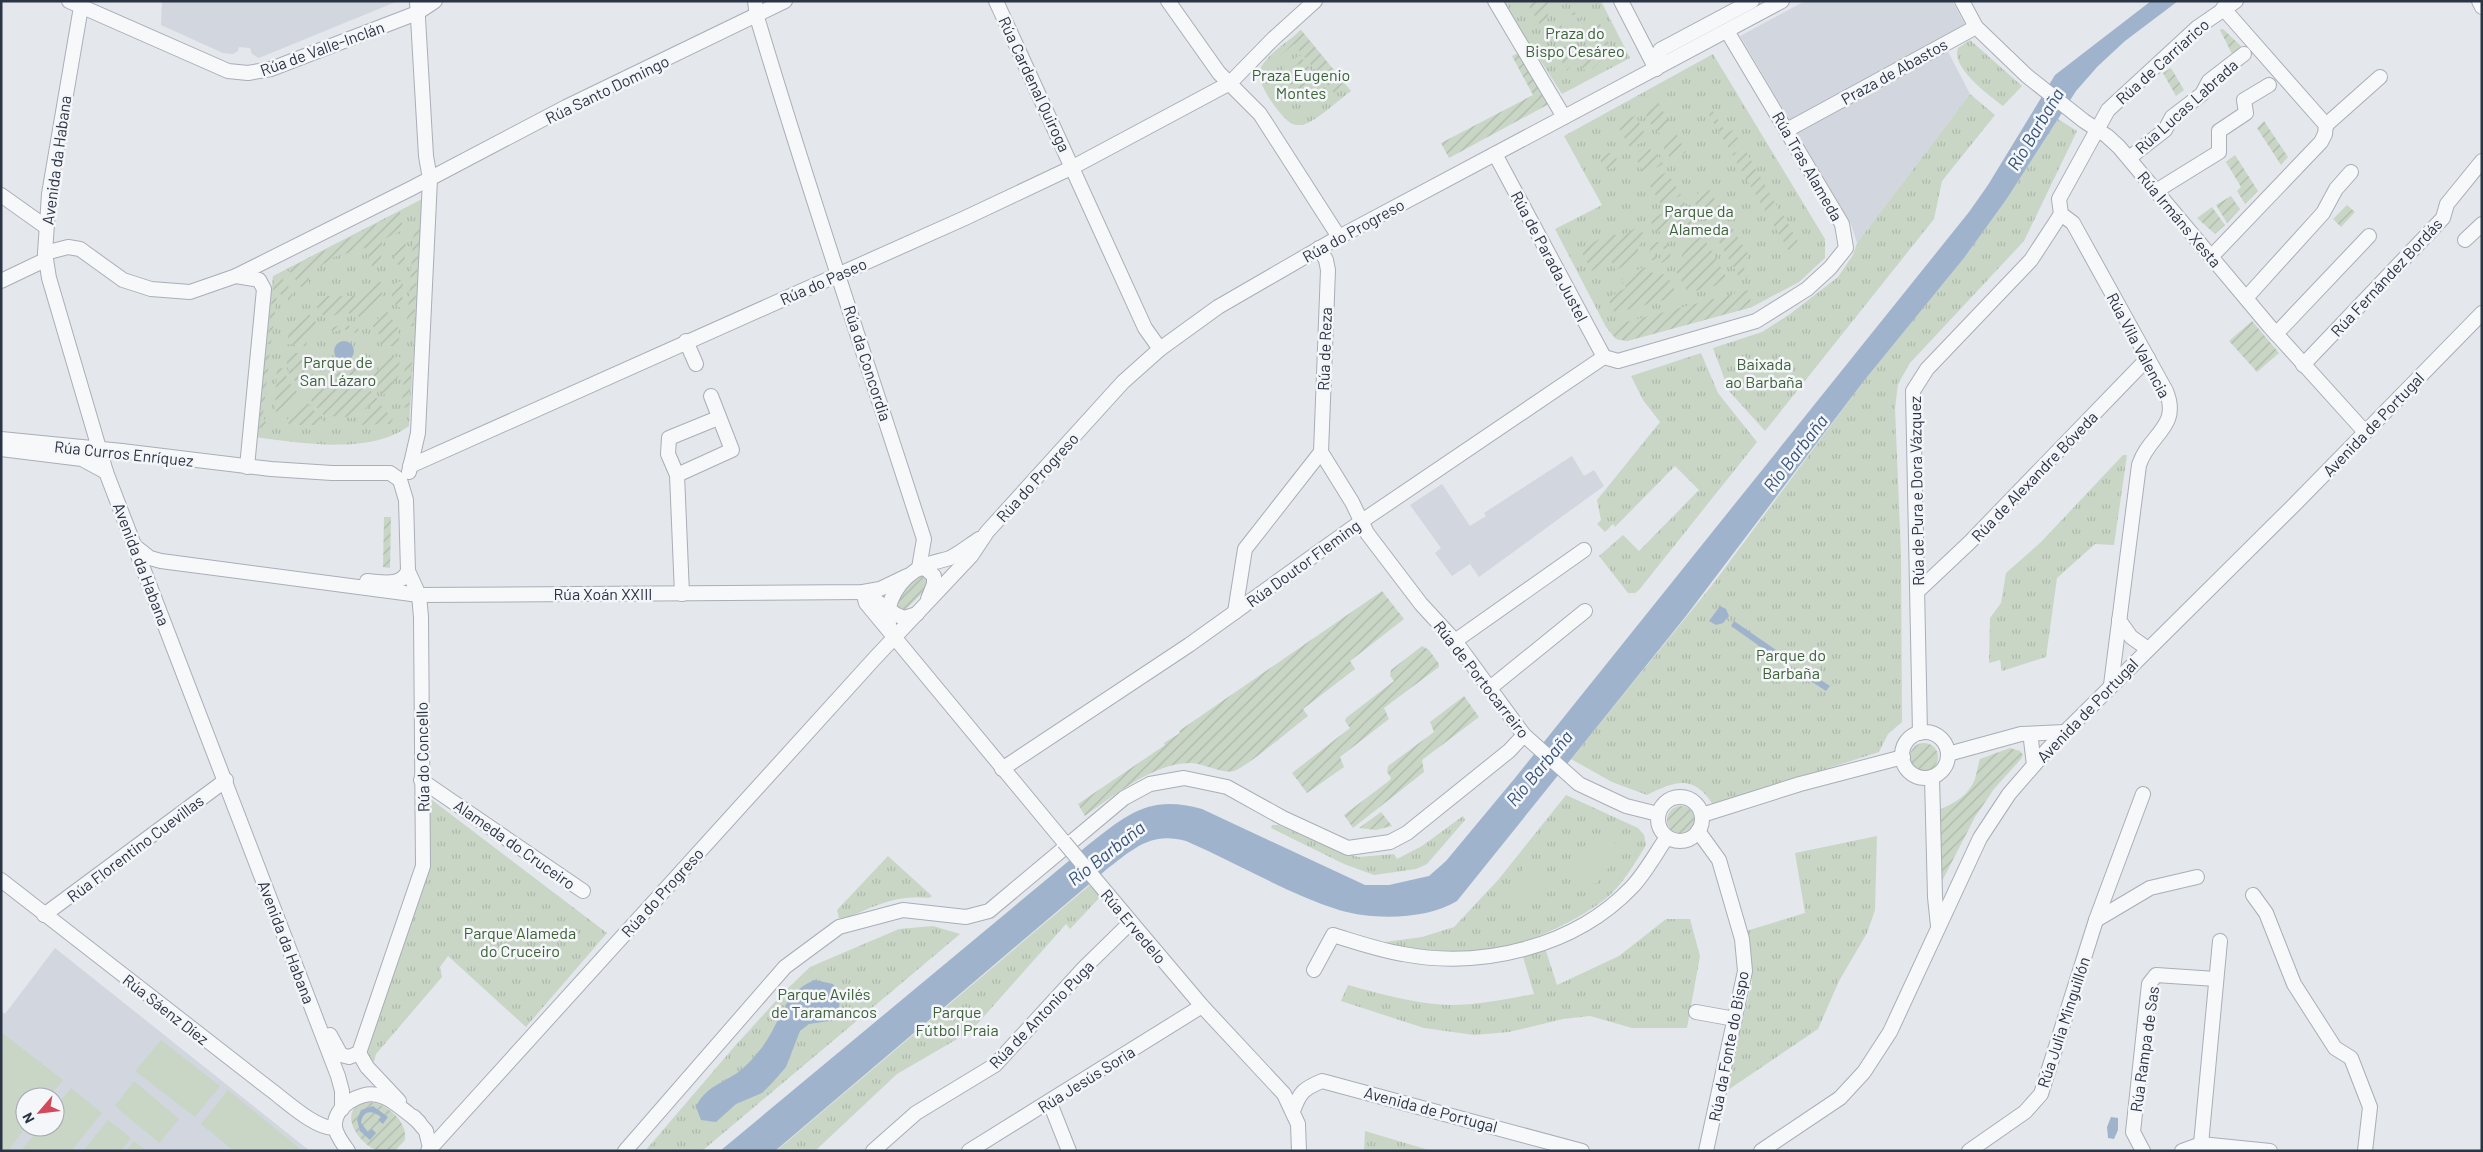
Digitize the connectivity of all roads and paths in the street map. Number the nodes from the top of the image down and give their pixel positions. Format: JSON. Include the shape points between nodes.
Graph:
{"nodes":[{"id":1,"x":435,"y":1,"type":"edge"},
{"id":2,"x":755,"y":1,"type":"edge"},
{"id":3,"x":785,"y":1,"type":"edge"},
{"id":4,"x":996,"y":1,"type":"edge"},
{"id":5,"x":1168,"y":1,"type":"edge"},
{"id":6,"x":1315,"y":1,"type":"edge"},
{"id":7,"x":1495,"y":1,"type":"edge"},
{"id":8,"x":1621,"y":1,"type":"edge"},
{"id":9,"x":1752,"y":1,"type":"edge"},
{"id":10,"x":1962,"y":1,"type":"edge"},
{"id":11,"x":2236,"y":1,"type":"edge"},
{"id":12,"x":2479,"y":1,"type":"edge"},
{"id":13,"x":77,"y":3,"type":"edge"},
{"id":14,"x":1775,"y":3,"type":"edge"},
{"id":15,"x":2482,"y":6,"type":"edge"},
{"id":16,"x":417,"y":7,"type":"edge"},
{"id":17,"x":2223,"y":8,"type":"junction"},
{"id":18,"x":757,"y":17,"type":"junction"},
{"id":19,"x":1976,"y":27,"type":"junction"},
{"id":20,"x":1727,"y":31,"type":"junction"},
{"id":21,"x":2244,"y":54,"type":"dead end"},
{"id":22,"x":1656,"y":69,"type":"junction"},
{"id":23,"x":2380,"y":77,"type":"dead end"},
{"id":24,"x":1230,"y":83,"type":"junction"},
{"id":25,"x":2269,"y":85,"type":"dead end"},
{"id":26,"x":1564,"y":117,"type":"junction"},
{"id":27,"x":2326,"y":125,"type":"junction"},
{"id":28,"x":2096,"y":129,"type":"junction"},
{"id":29,"x":1787,"y":130,"type":"junction"},
{"id":30,"x":1495,"y":154,"type":"junction"},
{"id":31,"x":2129,"y":158,"type":"junction"},
{"id":32,"x":2482,"y":161,"type":"edge"},
{"id":33,"x":1073,"y":167,"type":"junction"},
{"id":34,"x":2351,"y":172,"type":"dead end"},
{"id":35,"x":430,"y":179,"type":"junction"},
{"id":36,"x":2156,"y":191,"type":"junction"},
{"id":37,"x":1,"y":195,"type":"edge"},
{"id":38,"x":2060,"y":214,"type":"junction"},
{"id":39,"x":2482,"y":224,"type":"edge"},
{"id":40,"x":46,"y":227,"type":"junction"},
{"id":41,"x":2369,"y":236,"type":"dead end"},
{"id":42,"x":1339,"y":237,"type":"junction"},
{"id":43,"x":2465,"y":240,"type":"dead end"},
{"id":44,"x":1320,"y":248,"type":"junction"},
{"id":45,"x":45,"y":256,"type":"junction"},
{"id":46,"x":2212,"y":256,"type":"junction"},
{"id":47,"x":839,"y":274,"type":"junction"},
{"id":48,"x":236,"y":276,"type":"junction"},
{"id":49,"x":1,"y":281,"type":"edge"},
{"id":50,"x":2246,"y":298,"type":"junction"},
{"id":51,"x":2482,"y":313,"type":"edge"},
{"id":52,"x":2276,"y":334,"type":"junction"},
{"id":53,"x":686,"y":341,"type":"junction"},
{"id":54,"x":1160,"y":349,"type":"junction"},
{"id":55,"x":1604,"y":357,"type":"junction"},
{"id":56,"x":2148,"y":358,"type":"junction"},
{"id":57,"x":696,"y":364,"type":"dead end"},
{"id":58,"x":2303,"y":365,"type":"junction"},
{"id":59,"x":711,"y":396,"type":"dead end"},
{"id":60,"x":718,"y":418,"type":"junction"},
{"id":61,"x":2365,"y":432,"type":"junction"},
{"id":62,"x":1,"y":440,"type":"edge"},
{"id":63,"x":1,"y":449,"type":"edge"},
{"id":64,"x":98,"y":450,"type":"junction"},
{"id":65,"x":1321,"y":452,"type":"junction"},
{"id":66,"x":410,"y":466,"type":"junction"},
{"id":67,"x":247,"y":467,"type":"junction"},
{"id":68,"x":106,"y":472,"type":"junction"},
{"id":69,"x":677,"y":475,"type":"junction"},
{"id":70,"x":406,"y":500,"type":"junction"},
{"id":71,"x":1362,"y":521,"type":"junction"},
{"id":72,"x":983,"y":537,"type":"junction"},
{"id":73,"x":135,"y":546,"type":"junction"},
{"id":74,"x":1584,"y":550,"type":"dead end"},
{"id":75,"x":919,"y":568,"type":"junction"},
{"id":76,"x":408,"y":571,"type":"junction"},
{"id":77,"x":907,"y":576,"type":"junction"},
{"id":78,"x":344,"y":586,"type":"junction"},
{"id":79,"x":1918,"y":591,"type":"junction"},
{"id":80,"x":863,"y":592,"type":"junction"},
{"id":81,"x":682,"y":594,"type":"junction"},
{"id":82,"x":419,"y":595,"type":"junction"},
{"id":83,"x":888,"y":608,"type":"junction"},
{"id":84,"x":921,"y":610,"type":"junction"},
{"id":85,"x":1585,"y":611,"type":"dead end"},
{"id":86,"x":1235,"y":612,"type":"junction"},
{"id":87,"x":2118,"y":620,"type":"junction"},
{"id":88,"x":893,"y":633,"type":"junction"},
{"id":89,"x":2116,"y":640,"type":"junction"},
{"id":90,"x":1455,"y":641,"type":"junction"},
{"id":91,"x":2148,"y":649,"type":"junction"},
{"id":92,"x":2129,"y":667,"type":"junction"},
{"id":93,"x":2111,"y":685,"type":"junction"},
{"id":94,"x":1490,"y":688,"type":"junction"},
{"id":95,"x":2065,"y":732,"type":"junction"},
{"id":96,"x":1920,"y":733,"type":"junction"},
{"id":97,"x":1524,"y":735,"type":"junction"},
{"id":98,"x":2026,"y":737,"type":"junction"},
{"id":99,"x":2048,"y":749,"type":"junction"},
{"id":100,"x":1948,"y":754,"type":"junction"},
{"id":101,"x":1903,"y":757,"type":"junction"},
{"id":102,"x":2034,"y":765,"type":"junction"},
{"id":103,"x":1002,"y":769,"type":"junction"},
{"id":104,"x":1932,"y":777,"type":"junction"},
{"id":105,"x":226,"y":780,"type":"junction"},
{"id":106,"x":421,"y":780,"type":"junction"},
{"id":107,"x":2142,"y":794,"type":"dead end"},
{"id":108,"x":1658,"y":814,"type":"junction"},
{"id":109,"x":1702,"y":815,"type":"junction"},
{"id":110,"x":1698,"y":831,"type":"junction"},
{"id":111,"x":1667,"y":837,"type":"junction"},
{"id":112,"x":2197,"y":877,"type":"dead end"},
{"id":113,"x":1,"y":880,"type":"edge"},
{"id":114,"x":583,"y":891,"type":"dead end"},
{"id":115,"x":2253,"y":895,"type":"dead end"},
{"id":116,"x":1935,"y":897,"type":"junction"},
{"id":117,"x":1946,"y":910,"type":"junction"},
{"id":118,"x":44,"y":915,"type":"junction"},
{"id":119,"x":2096,"y":920,"type":"junction"},
{"id":120,"x":1131,"y":922,"type":"junction"},
{"id":121,"x":1938,"y":928,"type":"junction"},
{"id":122,"x":2220,"y":941,"type":"dead end"},
{"id":123,"x":1314,"y":970,"type":"dead end"},
{"id":124,"x":2216,"y":979,"type":"junction"},
{"id":125,"x":303,"y":985,"type":"junction"},
{"id":126,"x":1202,"y":1006,"type":"junction"},
{"id":127,"x":1696,"y":1012,"type":"dead end"},
{"id":128,"x":1735,"y":1020,"type":"junction"},
{"id":129,"x":359,"y":1053,"type":"junction"},
{"id":130,"x":1050,"y":1103,"type":"junction"},
{"id":131,"x":342,"y":1109,"type":"junction"},
{"id":132,"x":1293,"y":1111,"type":"junction"},
{"id":133,"x":419,"y":1122,"type":"junction"},
{"id":134,"x":335,"y":1128,"type":"junction"},
{"id":135,"x":2201,"y":1144,"type":"junction"},
{"id":136,"x":429,"y":1150,"type":"edge"},
{"id":137,"x":348,"y":1151,"type":"edge"},
{"id":138,"x":625,"y":1151,"type":"edge"},
{"id":139,"x":873,"y":1151,"type":"edge"},
{"id":140,"x":970,"y":1151,"type":"edge"},
{"id":141,"x":1069,"y":1151,"type":"edge"},
{"id":142,"x":1299,"y":1151,"type":"edge"},
{"id":143,"x":1582,"y":1151,"type":"edge"},
{"id":144,"x":1706,"y":1151,"type":"edge"},
{"id":145,"x":1761,"y":1151,"type":"edge"},
{"id":146,"x":1969,"y":1151,"type":"edge"},
{"id":147,"x":2143,"y":1151,"type":"edge"},
{"id":148,"x":2182,"y":1151,"type":"edge"},
{"id":149,"x":2270,"y":1151,"type":"edge"},
{"id":150,"x":2365,"y":1151,"type":"edge"}],
"edges":[{"from":1,"to":16,"type":"street","name":"Rúa de Valle-Inclán"},
{"from":2,"to":18,"type":"street","name":"Rúa da Concordia"},
{"from":3,"to":18,"type":"street","name":"Rúa Santo Domingo"},
{"from":4,"to":33,"type":"street","name":"Rúa Cardenal Quiroga"},
{"from":5,"to":24,"type":"street","via":[[1219,73]]},
{"from":6,"to":24,"type":"street","name":"Rúa do Paseo"},
{"from":7,"to":26,"type":"street"},
{"from":8,"to":22,"type":"street"},
{"from":9,"to":22,"type":"street","via":[[1660,50]]},
{"from":10,"to":19,"type":"street"},
{"from":11,"to":17,"type":"street","name":"Rúa de Carriarico"},
{"from":12,"to":15,"type":"street"},
{"from":13,"to":16,"type":"street","name":"Rúa de Valle-Inclán","via":[[228,71],[248,73],[270,69]]},
{"from":13,"to":40,"type":"street","name":"Avenida da Habana"},
{"from":14,"to":20,"type":"street","name":"Rúa do Progreso"},
{"from":16,"to":35,"type":"street"},
{"from":17,"to":27,"type":"street"},
{"from":17,"to":28,"type":"street","name":"Rúa de Carriarico","via":[[2103,115]]},
{"from":18,"to":35,"type":"street","name":"Rúa Santo Domingo","via":[[566,107]]},
{"from":18,"to":47,"type":"street","name":"Rúa da Concordia","via":[[801,164]]},
{"from":19,"to":28,"type":"street","name":"Rúa Irmáns Xesta","via":[[2027,76]]},
{"from":19,"to":29,"type":"street","name":"Praza de Abastos"},
{"from":20,"to":22,"type":"street","name":"Rúa do Progreso"},
{"from":20,"to":29,"type":"street","name":"Rúa Tras Alameda"},
{"from":21,"to":31,"type":"street","name":"Rúa Lucas Labrada","via":[[2209,81],[2202,94],[2172,117],[2165,130]]},
{"from":22,"to":26,"type":"street","name":"Rúa do Progreso"},
{"from":23,"to":27,"type":"street"},
{"from":24,"to":33,"type":"street","name":"Rúa do Paseo"},
{"from":24,"to":42,"type":"street","via":[[1260,114]]},
{"from":25,"to":36,"type":"street","via":[[2244,100],[2246,113],[2219,131],[2219,152]]},
{"from":26,"to":30,"type":"street","name":"Rúa do Progreso"},
{"from":27,"to":46,"type":"street","via":[[2321,142]]},
{"from":28,"to":31,"type":"street","name":"Rúa Irmáns Xesta"},
{"from":28,"to":38,"type":"street","name":"Rúa de Carriarico","via":[[2059,199]]},
{"from":29,"to":55,"type":"street","name":"Rúa Tras Alameda","via":[[1842,224],[1846,248],[1841,257],[1807,289],[1756,321],[1618,361]]},
{"from":30,"to":42,"type":"street","name":"Rúa do Progreso"},
{"from":30,"to":55,"type":"street","name":"Rúa de Parada Justel"},
{"from":31,"to":36,"type":"street","name":"Rúa Irmáns Xesta"},
{"from":32,"to":58,"type":"street","name":"Rúa Fernández Bordás","via":[[2447,204],[2444,218]]},
{"from":33,"to":47,"type":"street","name":"Rúa do Paseo"},
{"from":33,"to":54,"type":"street","name":"Rúa Cardenal Quiroga","via":[[1146,328]]},
{"from":34,"to":50,"type":"street","via":[[2336,189],[2324,213]]},
{"from":35,"to":48,"type":"street"},
{"from":35,"to":66,"type":"street","via":[[418,433]]},
{"from":36,"to":46,"type":"street","name":"Rúa Irmáns Xesta"},
{"from":37,"to":40,"type":"street"},
{"from":38,"to":56,"type":"street","name":"Rúa Vila Valencia","via":[[2073,223]]},
{"from":38,"to":79,"type":"street","name":"Rúa de Pura e Dora Vázquez","via":[[2027,265],[1927,370],[1914,391]]},
{"from":39,"to":43,"type":"street"},
{"from":40,"to":45,"type":"street","name":"Avenida da Habana"},
{"from":41,"to":52,"type":"street"},
{"from":42,"to":44,"type":"street","name":"Rúa do Progreso"},
{"from":44,"to":54,"type":"street","name":"Rúa do Progreso","via":[[1218,307]]},
{"from":44,"to":65,"type":"street","name":"Rúa de Reza","via":[[1328,270]]},
{"from":45,"to":48,"type":"street","via":[[68,247],[80,249],[123,280],[170,291],[190,292]]},
{"from":45,"to":49,"type":"street"},
{"from":45,"to":64,"type":"street","name":"Avenida da Habana"},
{"from":46,"to":50,"type":"street","name":"Rúa Irmáns Xesta"},
{"from":47,"to":53,"type":"street","name":"Rúa do Paseo"},
{"from":47,"to":75,"type":"street","name":"Rúa da Concordia","via":[[924,539]]},
{"from":48,"to":67,"type":"street","via":[[259,280],[264,290]]},
{"from":50,"to":52,"type":"street","name":"Rúa Irmáns Xesta"},
{"from":51,"to":61,"type":"street","name":"Avenida de Portugal"},
{"from":52,"to":58,"type":"street","name":"Rúa Irmáns Xesta"},
{"from":53,"to":57,"type":"street"},
{"from":53,"to":66,"type":"street","name":"Rúa do Paseo"},
{"from":54,"to":72,"type":"street","name":"Rúa do Progreso","via":[[1123,382]]},
{"from":55,"to":71,"type":"street","name":"Rúa Doutor Fleming"},
{"from":56,"to":79,"type":"street","name":"Rúa de Alexandre Bóveda","via":[[1970,542]]},
{"from":56,"to":87,"type":"street","name":"Rúa Vila Valencia","via":[[2170,399],[2170,416],[2147,446],[2139,465]]},
{"from":58,"to":61,"type":"street","name":"Rúa Irmáns Xesta"},
{"from":59,"to":60,"type":"street"},
{"from":60,"to":69,"type":"street","via":[[669,438],[668,454]]},
{"from":60,"to":69,"type":"street","via":[[732,450]]},
{"from":61,"to":91,"type":"street","name":"Avenida de Portugal"},
{"from":62,"to":64,"type":"street","name":"Rúa Curros Enríquez"},
{"from":63,"to":68,"type":"street","via":[[82,458]]},
{"from":64,"to":67,"type":"street","name":"Rúa Curros Enríquez"},
{"from":64,"to":68,"type":"street","name":"Avenida da Habana"},
{"from":65,"to":71,"type":"street"},
{"from":65,"to":86,"type":"street","via":[[1245,550]]},
{"from":66,"to":70,"type":"street"},
{"from":67,"to":70,"type":"street","name":"Rúa do Concello","via":[[332,473],[384,471],[400,480]]},
{"from":68,"to":73,"type":"street","name":"Avenida da Habana"},
{"from":69,"to":81,"type":"street"},
{"from":70,"to":76,"type":"street","name":"Rúa do Concello"},
{"from":71,"to":86,"type":"street","name":"Rúa Doutor Fleming"},
{"from":71,"to":90,"type":"street","name":"Rúa de Portocarreiro","via":[[1420,604]]},
{"from":72,"to":75,"type":"street","name":"Rúa do Progreso","via":[[952,556]]},
{"from":72,"to":84,"type":"street","name":"Rúa do Progreso","via":[[971,556]]},
{"from":73,"to":78,"type":"street","name":"Rúa Xoán XXIII","via":[[150,558],[161,561]]},
{"from":73,"to":105,"type":"street","name":"Avenida da Habana"},
{"from":74,"to":90,"type":"street"},
{"from":75,"to":77,"type":"street","name":"Rúa do Progreso"},
{"from":75,"to":84,"type":"street","name":"Rúa do Progreso","via":[[932,572],[934,577],[933,589]]},
{"from":76,"to":78,"type":"street","name":"Rúa Xoán XXIII","via":[[399,582],[362,581]]},
{"from":76,"to":82,"type":"street","name":"Rúa do Concello"},
{"from":77,"to":80,"type":"street","name":"Rúa Xoán XXIII","via":[[880,589]]},
{"from":77,"to":83,"type":"street","name":"Rúa do Progreso","via":[[893,594]]},
{"from":78,"to":82,"type":"street","name":"Rúa Xoán XXIII"},
{"from":79,"to":96,"type":"street","name":"Rúa de Pura e Dora Vázquez"},
{"from":80,"to":81,"type":"street","name":"Rúa Xoán XXIII"},
{"from":80,"to":83,"type":"street"},
{"from":80,"to":88,"type":"street","via":[[866,603]]},
{"from":81,"to":82,"type":"street","name":"Rúa Xoán XXIII"},
{"from":82,"to":106,"type":"street","name":"Rúa do Concello"},
{"from":83,"to":84,"type":"street","via":[[904,618]]},
{"from":83,"to":88,"type":"street"},
{"from":84,"to":88,"type":"street","name":"Rúa do Progreso"},
{"from":85,"to":94,"type":"street"},
{"from":86,"to":103,"type":"street","name":"Rúa Doutor Fleming"},
{"from":87,"to":89,"type":"street","name":"Rúa Vila Valencia"},
{"from":87,"to":91,"type":"street","via":[[2131,637]]},
{"from":88,"to":103,"type":"street","name":"Rúa Ervedelo"},
{"from":88,"to":136,"type":"street","name":"Rúa do Progreso"},
{"from":89,"to":92,"type":"street"},
{"from":89,"to":93,"type":"street","name":"Rúa Vila Valencia"},
{"from":90,"to":94,"type":"street","name":"Rúa de Portocarreiro"},
{"from":91,"to":92,"type":"street","name":"Avenida de Portugal"},
{"from":92,"to":93,"type":"street","name":"Avenida de Portugal"},
{"from":93,"to":95,"type":"street","name":"Avenida de Portugal"},
{"from":94,"to":97,"type":"street","name":"Rúa de Portocarreiro"},
{"from":95,"to":98,"type":"street"},
{"from":95,"to":99,"type":"street","name":"Avenida de Portugal"},
{"from":96,"to":100,"type":"street","via":[[1939,737]]},
{"from":96,"to":101,"type":"street","via":[[1907,742]]},
{"from":97,"to":108,"type":"street","name":"Rúa de Portocarreiro","via":[[1579,784],[1626,806]]},
{"from":97,"to":138,"type":"street","via":[[1407,833],[1390,842],[1348,848],[1227,787],[1184,778],[1150,784],[1124,798],[990,911],[966,917],[903,910],[839,927],[785,967]]},
{"from":98,"to":99,"type":"street"},
{"from":98,"to":100,"type":"street"},
{"from":98,"to":102,"type":"street"},
{"from":99,"to":102,"type":"street","name":"Avenida de Portugal"},
{"from":100,"to":104,"type":"street","via":[[1944,768]]},
{"from":101,"to":104,"type":"street","via":[[1913,774]]},
{"from":101,"to":109,"type":"street","via":[[1800,784]]},
{"from":102,"to":117,"type":"street","name":"Avenida de Portugal","via":[[1988,824]]},
{"from":103,"to":120,"type":"street","name":"Rúa Ervedelo","bridge":true},
{"from":104,"to":116,"type":"street"},
{"from":105,"to":118,"type":"street","name":"Rúa Florentino Cuevillas"},
{"from":105,"to":125,"type":"street","name":"Avenida da Habana"},
{"from":106,"to":114,"type":"street","name":"Alameda do Cruceiro"},
{"from":106,"to":129,"type":"street","name":"Rúa do Concello","via":[[424,848],[420,880]]},
{"from":107,"to":119,"type":"street","name":"Rúa Julia Minguillón"},
{"from":108,"to":109,"type":"street","via":[[1662,806],[1676,797],[1692,800]]},
{"from":108,"to":111,"type":"street","via":[[1658,822]]},
{"from":109,"to":110,"type":"street"},
{"from":110,"to":111,"type":"street","via":[[1684,840]]},
{"from":110,"to":128,"type":"street","name":"Rúa da Fonte do Bispo","via":[[1720,860],[1742,939],[1745,971]]},
{"from":111,"to":123,"type":"street","via":[[1623,896],[1592,919],[1554,938],[1496,956],[1458,959],[1402,954],[1333,935]]},
{"from":112,"to":119,"type":"street","via":[[2150,888]]},
{"from":113,"to":118,"type":"street","name":"Rúa Sáenz Díez"},
{"from":115,"to":150,"type":"street","via":[[2266,912],[2294,984],[2335,1048],[2350,1058],[2370,1107]]},
{"from":116,"to":117,"type":"street"},
{"from":116,"to":121,"type":"street"},
{"from":117,"to":121,"type":"street","name":"Avenida de Portugal"},
{"from":118,"to":134,"type":"street","name":"Rúa Sáenz Díez","via":[[290,1104],[324,1127]]},
{"from":119,"to":146,"type":"street","name":"Rúa Julia Minguillón","via":[[2041,1094],[2025,1112]]},
{"from":120,"to":126,"type":"street","name":"Rúa Ervedelo"},
{"from":120,"to":139,"type":"street","name":"Rúa de Antonio Puga","via":[[995,1065],[916,1113]]},
{"from":121,"to":145,"type":"street","name":"Avenida de Portugal","via":[[1890,1032],[1864,1072],[1840,1098]]},
{"from":122,"to":124,"type":"street"},
{"from":124,"to":135,"type":"street"},
{"from":124,"to":147,"type":"street","name":"Rúa Rampa de Sas","via":[[2156,975],[2149,984],[2134,1132]]},
{"from":125,"to":129,"type":"street","via":[[341,1055]]},
{"from":125,"to":131,"type":"street","name":"Avenida da Habana","via":[[338,1076]]},
{"from":126,"to":130,"type":"street","name":"Rúa Jesús Soria"},
{"from":126,"to":132,"type":"street","name":"Rúa Ervedelo","via":[[1272,1080]]},
{"from":127,"to":128,"type":"street"},
{"from":128,"to":144,"type":"street","name":"Rúa da Fonte do Bispo"},
{"from":129,"to":133,"type":"street","via":[[367,1067]]},
{"from":130,"to":140,"type":"street","name":"Rúa Jesús Soria"},
{"from":130,"to":141,"type":"street"},
{"from":131,"to":133,"type":"street","via":[[359,1096],[377,1094]]},
{"from":131,"to":134,"type":"street"},
{"from":132,"to":142,"type":"street","name":"Rúa Ervedelo","via":[[1299,1134]]},
{"from":132,"to":143,"type":"street","name":"Avenida de Portugal","via":[[1299,1094],[1322,1081]]},
{"from":133,"to":136,"type":"street","via":[[426,1131]]},
{"from":134,"to":137,"type":"street"},
{"from":135,"to":148,"type":"street"},
{"from":135,"to":149,"type":"street"}]}
